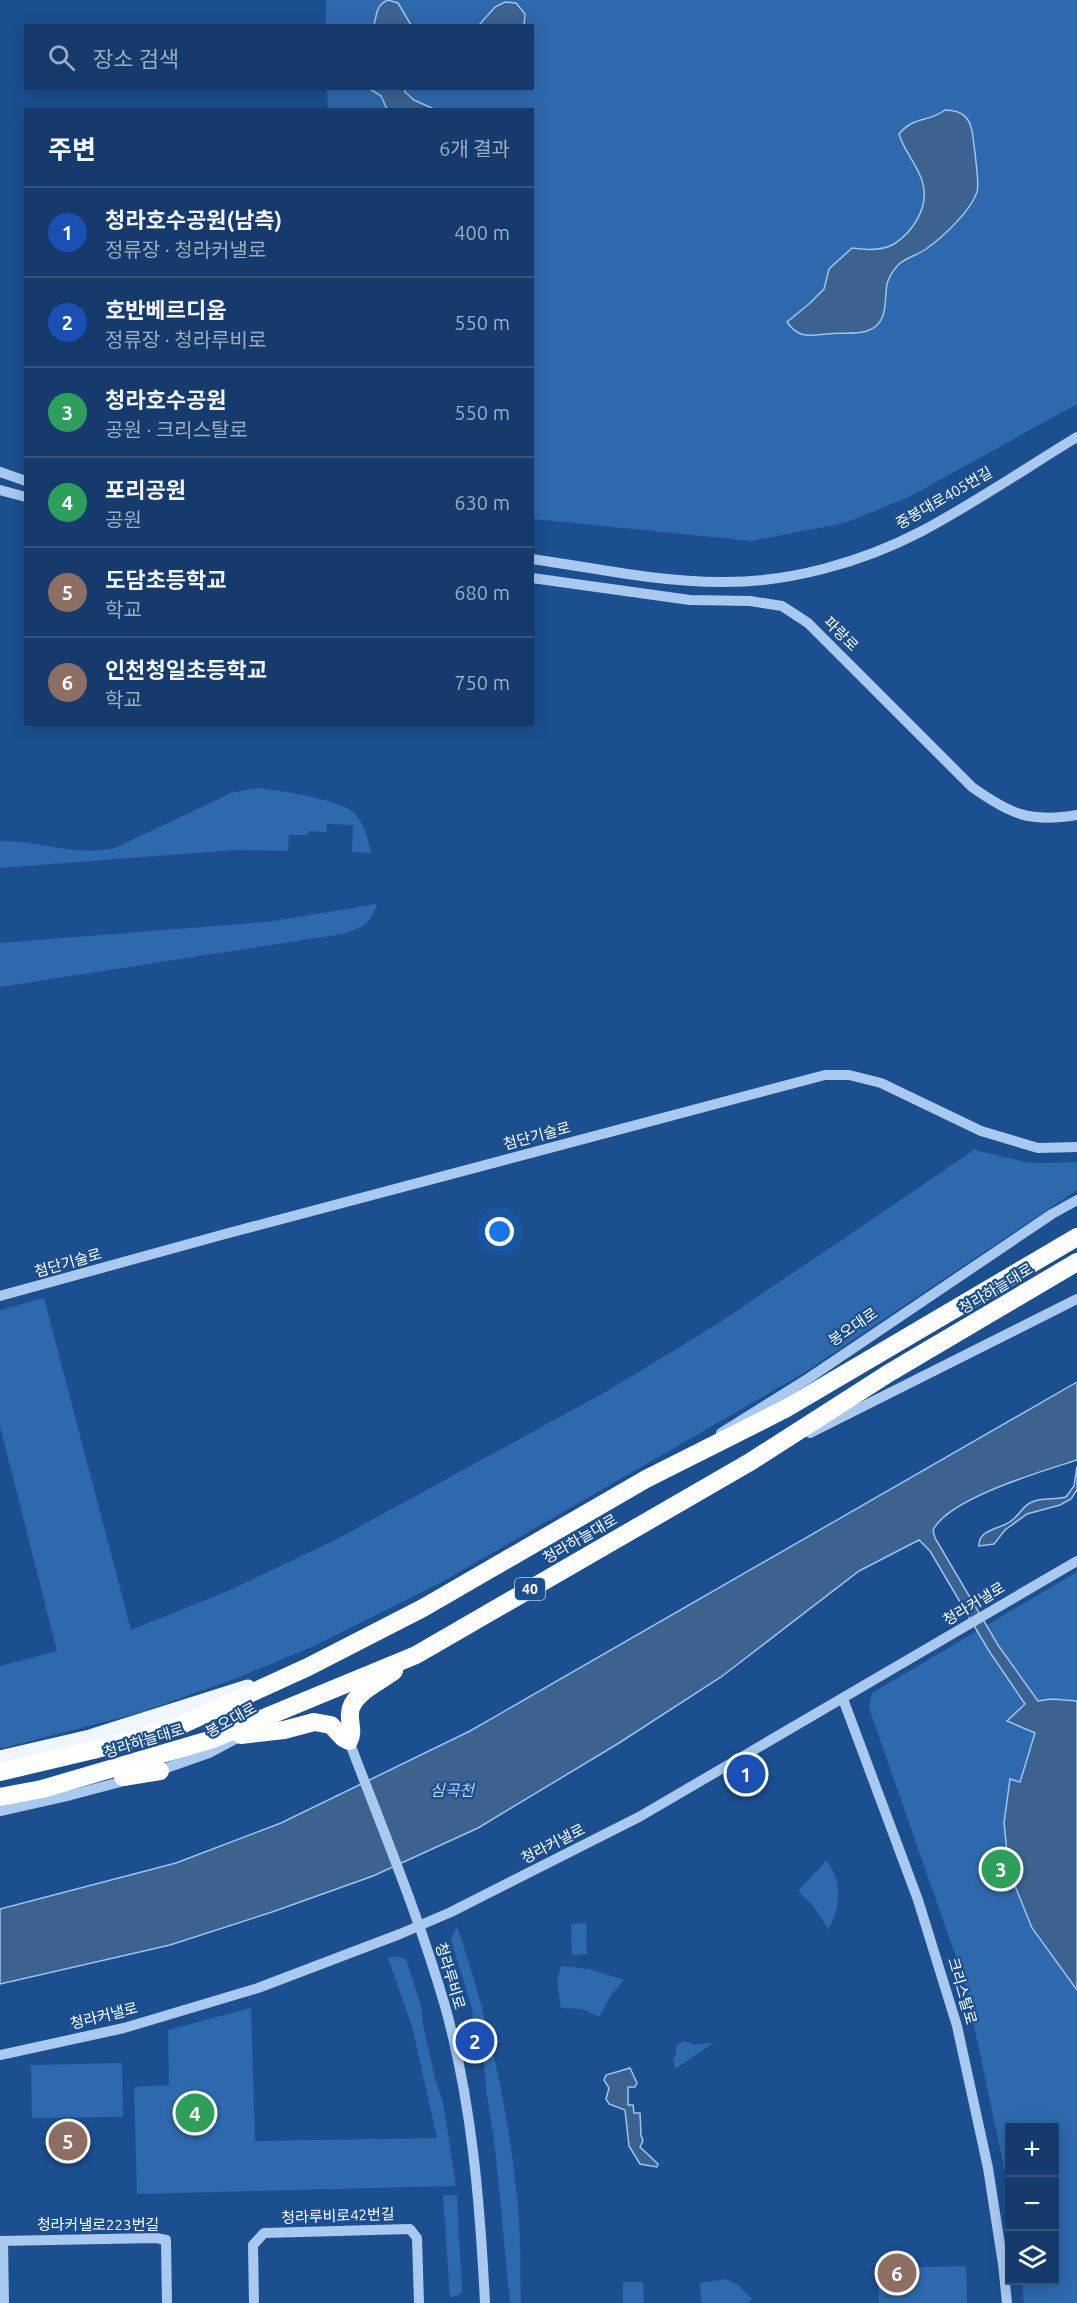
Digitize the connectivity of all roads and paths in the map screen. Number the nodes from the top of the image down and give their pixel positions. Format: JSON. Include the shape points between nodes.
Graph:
{"nodes":[{"id":1,"x":1077,"y":436,"type":"edge"},
{"id":2,"x":0,"y":472,"type":"edge"},
{"id":3,"x":24,"y":480,"type":"edge"},
{"id":4,"x":0,"y":490,"type":"edge"},
{"id":5,"x":24,"y":496,"type":"edge"},
{"id":6,"x":534,"y":559,"type":"edge"},
{"id":7,"x":534,"y":578,"type":"edge"},
{"id":8,"x":1077,"y":815,"type":"edge"},
{"id":9,"x":1077,"y":1147,"type":"edge"},
{"id":10,"x":1077,"y":1200,"type":"edge"},
{"id":11,"x":1077,"y":1237,"type":"edge"},
{"id":12,"x":1077,"y":1262,"type":"edge"},
{"id":13,"x":0,"y":1296,"type":"edge"},
{"id":14,"x":1077,"y":1299,"type":"edge"},
{"id":15,"x":750,"y":1462,"type":"junction"},
{"id":16,"x":646,"y":1479,"type":"junction"},
{"id":17,"x":1077,"y":1561,"type":"edge"},
{"id":18,"x":416,"y":1655,"type":"junction"},
{"id":19,"x":308,"y":1667,"type":"junction"},
{"id":20,"x":843,"y":1699,"type":"junction"},
{"id":21,"x":302,"y":1702,"type":"junction"},
{"id":22,"x":241,"y":1735,"type":"junction"},
{"id":23,"x":349,"y":1741,"type":"junction"},
{"id":24,"x":0,"y":1758,"type":"edge"},
{"id":25,"x":160,"y":1771,"type":"junction"},
{"id":26,"x":0,"y":1772,"type":"edge"},
{"id":27,"x":6,"y":1796,"type":"edge"},
{"id":28,"x":0,"y":1811,"type":"edge"},
{"id":29,"x":419,"y":1926,"type":"junction"},
{"id":30,"x":0,"y":2055,"type":"edge"},
{"id":31,"x":1,"y":2241,"type":"edge"},
{"id":32,"x":4,"y":2303,"type":"edge"},
{"id":33,"x":167,"y":2303,"type":"edge"},
{"id":34,"x":255,"y":2303,"type":"edge"},
{"id":35,"x":419,"y":2303,"type":"edge"},
{"id":36,"x":485,"y":2303,"type":"edge"},
{"id":37,"x":1007,"y":2303,"type":"edge"}],
"edges":[{"from":1,"to":6,"type":"street","name":"중봉대로405번길","via":[[922,531],[878,551],[824,568],[767,580],[723,582],[675,580]]},
{"from":2,"to":3,"type":"street"},
{"from":4,"to":5,"type":"street"},
{"from":7,"to":8,"type":"street","name":"파랑로","via":[[690,600],[782,606],[808,623],[972,787],[1000,807],[1028,818]]},
{"from":9,"to":13,"type":"street","name":"첨단기술로","via":[[1038,1148],[981,1131],[881,1083],[849,1075],[825,1075]]},
{"from":10,"to":16,"type":"street","name":"봉오대로","number":"40","via":[[809,1378]]},
{"from":11,"to":16,"type":"highway","name":"청라하늘대로","number":"40","via":[[785,1409]]},
{"from":12,"to":15,"type":"highway","name":"청라하늘대로","number":"40","via":[[889,1373]]},
{"from":14,"to":15,"type":"street","number":"40"},
{"from":15,"to":18,"type":"highway","name":"청라하늘대로","number":"40"},
{"from":16,"to":19,"type":"highway","name":"청라하늘대로","number":"40","via":[[423,1608]]},
{"from":17,"to":20,"type":"street","name":"청라커낼로"},
{"from":18,"to":21,"type":"highway","name":"청라하늘대로","number":"40"},
{"from":18,"to":23,"type":"highway","via":[[352,1702]]},
{"from":19,"to":24,"type":"main road","name":"봉오대로","number":"40","via":[[145,1722]]},
{"from":19,"to":26,"type":"highway","name":"청라하늘대로","via":[[179,1726]]},
{"from":20,"to":29,"type":"street","name":"청라커낼로","via":[[639,1817]]},
{"from":20,"to":37,"type":"street","name":"크리스탈로","via":[[918,1900],[957,2026],[984,2149]]},
{"from":21,"to":22,"type":"street","name":"봉오대로","number":"40"},
{"from":21,"to":27,"type":"highway","name":"청라하늘대로","via":[[213,1739],[42,1790]]},
{"from":22,"to":23,"type":"highway","via":[[314,1722],[331,1725]]},
{"from":22,"to":25,"type":"street","name":"봉오대로","number":"40","via":[[209,1753]]},
{"from":23,"to":29,"type":"street","name":"청라루비로"},
{"from":25,"to":27,"type":"highway"},
{"from":25,"to":28,"type":"street","name":"봉오대로","number":"40"},
{"from":29,"to":30,"type":"street","name":"청라커낼로","via":[[258,1988],[124,2028]]},
{"from":29,"to":36,"type":"street","name":"청라루비로","via":[[445,2006],[471,2129]]},
{"from":31,"to":32,"type":"street","name":"청라커낼로223번길"},
{"from":31,"to":33,"type":"street","name":"청라커낼로223번길","via":[[166,2240]]},
{"from":34,"to":35,"type":"street","name":"청라루비로42번길","via":[[254,2245],[264,2234],[410,2229],[417,2238]]}]}
